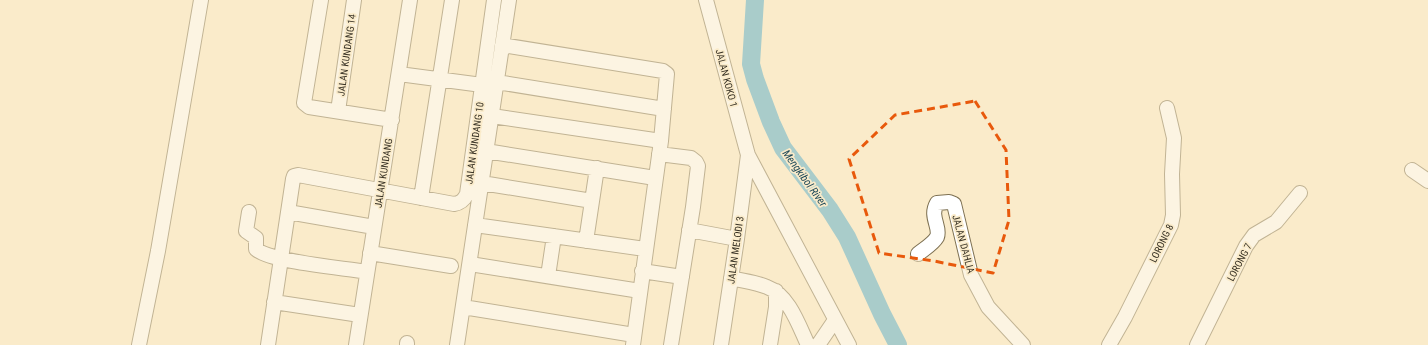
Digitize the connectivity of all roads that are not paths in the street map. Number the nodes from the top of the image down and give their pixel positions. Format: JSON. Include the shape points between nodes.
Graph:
{"nodes":[{"id":1,"x":201,"y":0,"type":"edge"},
{"id":2,"x":321,"y":0,"type":"edge"},
{"id":3,"x":354,"y":0,"type":"edge"},
{"id":4,"x":410,"y":0,"type":"edge"},
{"id":5,"x":452,"y":0,"type":"edge"},
{"id":6,"x":494,"y":0,"type":"edge"},
{"id":7,"x":509,"y":0,"type":"edge"},
{"id":8,"x":706,"y":0,"type":"edge"},
{"id":9,"x":502,"y":45,"type":"junction"},
{"id":10,"x":399,"y":74,"type":"junction"},
{"id":11,"x":440,"y":80,"type":"junction"},
{"id":12,"x":497,"y":82,"type":"junction"},
{"id":13,"x":482,"y":85,"type":"junction"},
{"id":14,"x":1167,"y":108,"type":"dead end"},
{"id":15,"x":664,"y":109,"type":"junction"},
{"id":16,"x":338,"y":111,"type":"junction"},
{"id":17,"x":492,"y":116,"type":"junction"},
{"id":18,"x":392,"y":120,"type":"junction"},
{"id":19,"x":660,"y":147,"type":"junction"},
{"id":20,"x":486,"y":151,"type":"junction"},
{"id":21,"x":748,"y":155,"type":"junction"},
{"id":22,"x":597,"y":168,"type":"junction"},
{"id":23,"x":1412,"y":170,"type":"dead end"},
{"id":24,"x":655,"y":178,"type":"junction"},
{"id":25,"x":1428,"y":181,"type":"edge"},
{"id":26,"x":482,"y":183,"type":"junction"},
{"id":27,"x":380,"y":191,"type":"junction"},
{"id":28,"x":1300,"y":193,"type":"dead end"},
{"id":29,"x":421,"y":198,"type":"junction"},
{"id":30,"x":592,"y":201,"type":"junction"},
{"id":31,"x":250,"y":212,"type":"dead end"},
{"id":32,"x":288,"y":212,"type":"junction"},
{"id":33,"x":475,"y":225,"type":"junction"},
{"id":34,"x":374,"y":227,"type":"junction"},
{"id":35,"x":689,"y":230,"type":"junction"},
{"id":36,"x":554,"y":236,"type":"junction"},
{"id":37,"x":737,"y":239,"type":"junction"},
{"id":38,"x":586,"y":241,"type":"junction"},
{"id":39,"x":645,"y":249,"type":"junction"},
{"id":40,"x":370,"y":253,"type":"junction"},
{"id":41,"x":918,"y":254,"type":"dead end"},
{"id":42,"x":281,"y":259,"type":"junction"},
{"id":43,"x":470,"y":264,"type":"junction"},
{"id":44,"x":451,"y":266,"type":"dead end"},
{"id":45,"x":642,"y":271,"type":"junction"},
{"id":46,"x":367,"y":272,"type":"junction"},
{"id":47,"x":548,"y":276,"type":"junction"},
{"id":48,"x":682,"y":277,"type":"junction"},
{"id":49,"x":731,"y":278,"type":"junction"},
{"id":50,"x":640,"y":291,"type":"junction"},
{"id":51,"x":776,"y":291,"type":"junction"},
{"id":52,"x":274,"y":302,"type":"junction"},
{"id":53,"x":463,"y":307,"type":"junction"},
{"id":54,"x":360,"y":315,"type":"junction"},
{"id":55,"x":835,"y":320,"type":"junction"},
{"id":56,"x":633,"y":340,"type":"edge"},
{"id":57,"x":139,"y":345,"type":"edge"},
{"id":58,"x":268,"y":345,"type":"edge"},
{"id":59,"x":356,"y":345,"type":"edge"},
{"id":60,"x":457,"y":345,"type":"edge"},
{"id":61,"x":671,"y":345,"type":"edge"},
{"id":62,"x":721,"y":345,"type":"edge"},
{"id":63,"x":770,"y":345,"type":"edge"},
{"id":64,"x":808,"y":345,"type":"edge"},
{"id":65,"x":818,"y":345,"type":"edge"},
{"id":66,"x":849,"y":345,"type":"edge"},
{"id":67,"x":1023,"y":345,"type":"edge"},
{"id":68,"x":1109,"y":345,"type":"edge"},
{"id":69,"x":1197,"y":345,"type":"edge"}],
"edges":[{"from":1,"to":57,"type":"street","via":[[158,251]]},
{"from":2,"to":16,"type":"street","via":[[304,103],[309,107]]},
{"from":3,"to":16,"type":"street","name":"JALAN KUNDANG 14"},
{"from":4,"to":10,"type":"street","name":"JALAN KUNDANG"},
{"from":5,"to":11,"type":"street"},
{"from":6,"to":13,"type":"street","name":"JALAN KUNDANG 10"},
{"from":7,"to":9,"type":"street"},
{"from":8,"to":21,"type":"street","name":"JALAN KOKO 1"},
{"from":9,"to":12,"type":"street"},
{"from":9,"to":15,"type":"street","via":[[663,70],[668,77]]},
{"from":10,"to":11,"type":"street"},
{"from":10,"to":18,"type":"street","name":"JALAN KUNDANG"},
{"from":11,"to":13,"type":"street"},
{"from":11,"to":29,"type":"street"},
{"from":12,"to":15,"type":"street"},
{"from":12,"to":17,"type":"street"},
{"from":13,"to":29,"type":"street","name":"JALAN KUNDANG 10","via":[[467,194],[460,203],[454,204]]},
{"from":14,"to":68,"type":"street","name":"LORONG 8","via":[[1174,138],[1171,225]]},
{"from":15,"to":19,"type":"street"},
{"from":16,"to":18,"type":"street"},
{"from":17,"to":19,"type":"street"},
{"from":17,"to":20,"type":"street"},
{"from":18,"to":27,"type":"street","name":"JALAN KUNDANG"},
{"from":19,"to":24,"type":"street"},
{"from":19,"to":35,"type":"street","via":[[696,162],[697,172]]},
{"from":20,"to":22,"type":"street"},
{"from":20,"to":26,"type":"street"},
{"from":21,"to":37,"type":"street","name":"JALAN MELODI 3"},
{"from":21,"to":55,"type":"street"},
{"from":22,"to":24,"type":"street"},
{"from":22,"to":30,"type":"street"},
{"from":23,"to":25,"type":"street"},
{"from":24,"to":39,"type":"street"},
{"from":26,"to":30,"type":"street"},
{"from":26,"to":33,"type":"street"},
{"from":27,"to":29,"type":"street","name":"JALAN KUNDANG 10"},
{"from":27,"to":32,"type":"street","name":"JALAN KUNDANG 10","via":[[298,175],[292,179]]},
{"from":27,"to":34,"type":"street","name":"JALAN KUNDANG"},
{"from":28,"to":69,"type":"street","name":"LORONG 7","via":[[1276,222],[1254,235],[1246,246]]},
{"from":30,"to":38,"type":"street"},
{"from":31,"to":42,"type":"street","via":[[246,231],[256,238],[256,249]]},
{"from":32,"to":34,"type":"street"},
{"from":32,"to":42,"type":"street"},
{"from":33,"to":36,"type":"street"},
{"from":33,"to":43,"type":"street"},
{"from":34,"to":40,"type":"street","name":"JALAN KUNDANG"},
{"from":35,"to":37,"type":"street"},
{"from":35,"to":48,"type":"street"},
{"from":36,"to":38,"type":"street"},
{"from":36,"to":47,"type":"street"},
{"from":37,"to":49,"type":"street","name":"JALAN MELODI 3"},
{"from":38,"to":39,"type":"street"},
{"from":39,"to":45,"type":"street"},
{"from":40,"to":44,"type":"street"},
{"from":40,"to":46,"type":"street","name":"JALAN KUNDANG"},
{"from":41,"to":67,"type":"street","name":"JALAN DAHLIA","via":[[938,236],[934,219],[937,203],[954,204],[971,275],[988,307]]},
{"from":42,"to":46,"type":"street"},
{"from":42,"to":52,"type":"street"},
{"from":43,"to":47,"type":"street"},
{"from":43,"to":53,"type":"street"},
{"from":45,"to":48,"type":"street"},
{"from":45,"to":50,"type":"street"},
{"from":46,"to":54,"type":"street","name":"JALAN KUNDANG"},
{"from":47,"to":50,"type":"street"},
{"from":48,"to":61,"type":"street"},
{"from":49,"to":51,"type":"street"},
{"from":49,"to":62,"type":"street","name":"JALAN MELODI 3"},
{"from":50,"to":56,"type":"street"},
{"from":51,"to":63,"type":"street"},
{"from":51,"to":64,"type":"street","via":[[787,303]]},
{"from":52,"to":54,"type":"street"},
{"from":52,"to":58,"type":"street"},
{"from":53,"to":56,"type":"street"},
{"from":53,"to":60,"type":"street"},
{"from":54,"to":59,"type":"street","name":"JALAN KUNDANG"},
{"from":55,"to":65,"type":"street"},
{"from":55,"to":66,"type":"street"}]}
